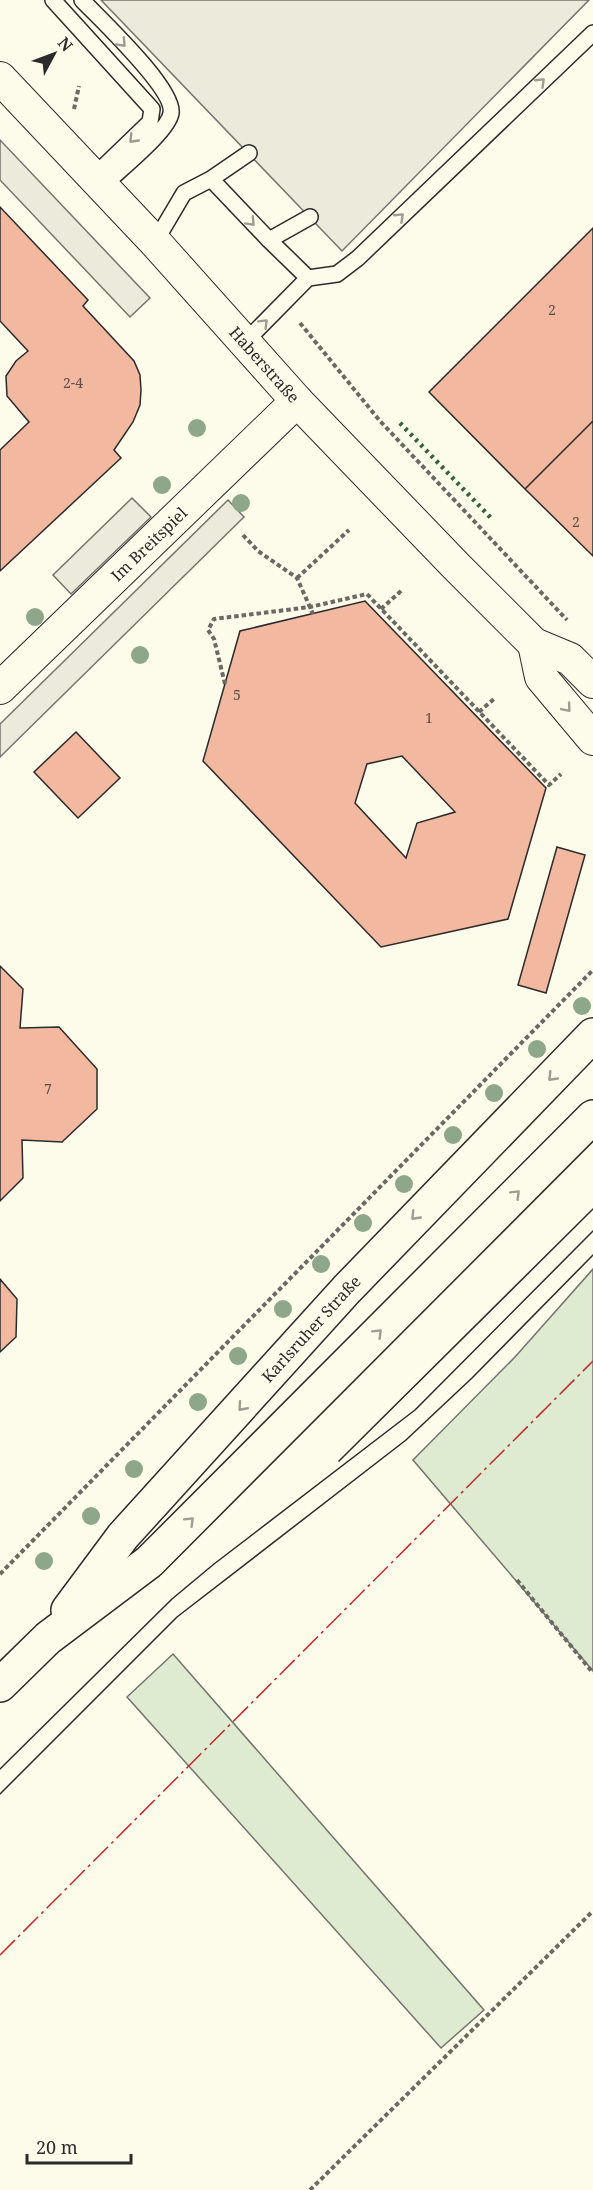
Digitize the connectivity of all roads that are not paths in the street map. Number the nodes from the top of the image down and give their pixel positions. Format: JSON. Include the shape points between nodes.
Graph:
{"nodes":[{"id":1,"x":53,"y":0,"type":"edge"},
{"id":2,"x":82,"y":0,"type":"edge"},
{"id":3,"x":593,"y":33,"type":"edge"},
{"id":4,"x":0,"y":78,"type":"edge"},
{"id":5,"x":249,"y":153,"type":"dead end"},
{"id":6,"x":211,"y":179,"type":"junction"},
{"id":7,"x":99,"y":181,"type":"junction"},
{"id":8,"x":310,"y":217,"type":"dead end"},
{"id":9,"x":268,"y":240,"type":"junction"},
{"id":10,"x":155,"y":242,"type":"junction"},
{"id":11,"x":308,"y":278,"type":"junction"},
{"id":12,"x":244,"y":343,"type":"junction"},
{"id":13,"x":297,"y":401,"type":"junction"},
{"id":14,"x":534,"y":644,"type":"junction"},
{"id":15,"x":593,"y":682,"type":"edge"},
{"id":16,"x":0,"y":688,"type":"edge"},
{"id":17,"x":593,"y":739,"type":"edge"},
{"id":18,"x":593,"y":1035,"type":"edge"},
{"id":19,"x":593,"y":1117,"type":"edge"},
{"id":20,"x":48,"y":1638,"type":"junction"},
{"id":21,"x":0,"y":1685,"type":"edge"}],
"edges":[{"from":1,"to":7,"type":"lane","one_way":true,"via":[[152,109],[150,122]]},
{"from":2,"to":7,"type":"lane","one_way":true,"via":[[160,83],[171,101],[172,114],[165,127]]},
{"from":11,"to":3,"type":"lane","one_way":true,"via":[[337,274],[358,258]]},
{"from":4,"to":7,"type":"street","name":"Haberstraße"},
{"from":5,"to":6,"type":"lane"},
{"from":6,"to":9,"type":"lane","one_way":true},
{"from":6,"to":10,"type":"lane","via":[[184,193]]},
{"from":7,"to":10,"type":"street","name":"Haberstraße"},
{"from":8,"to":9,"type":"lane"},
{"from":9,"to":11,"type":"lane"},
{"from":10,"to":12,"type":"street","name":"Haberstraße"},
{"from":12,"to":11,"type":"lane","one_way":true},
{"from":12,"to":13,"type":"street","name":"Haberstraße"},
{"from":13,"to":14,"type":"street","name":"Haberstraße"},
{"from":13,"to":16,"type":"street","name":"Im Breitspiel"},
{"from":14,"to":15,"type":"street","name":"Haberstraße","via":[[570,659]]},
{"from":14,"to":17,"type":"street","one_way":true,"via":[[541,677]]},
{"from":18,"to":20,"type":"main road","name":"Karlsruher Straße","one_way":true,"via":[[405,1227],[123,1536]]},
{"from":20,"to":19,"type":"main road","name":"Karlsruher Straße","one_way":true,"via":[[149,1562]]},
{"from":20,"to":21,"type":"main road","name":"Karlsruher Straße"}]}
